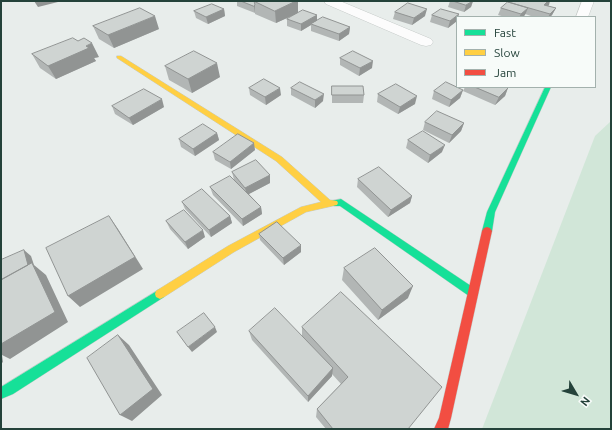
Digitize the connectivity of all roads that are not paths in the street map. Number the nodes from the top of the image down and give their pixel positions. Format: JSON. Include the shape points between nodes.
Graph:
{"nodes":[{"id":1,"x":330,"y":1,"type":"edge"},
{"id":2,"x":588,"y":1,"type":"edge"},
{"id":3,"x":582,"y":16,"type":"edge"},
{"id":4,"x":426,"y":42,"type":"dead end"},
{"id":5,"x":119,"y":57,"type":"dead end"},
{"id":6,"x":548,"y":88,"type":"edge"},
{"id":7,"x":328,"y":204,"type":"junction"},
{"id":8,"x":472,"y":293,"type":"junction"},
{"id":9,"x":1,"y":393,"type":"edge"},
{"id":10,"x":441,"y":429,"type":"edge"}],
"edges":[{"from":1,"to":4,"type":"street"},
{"from":2,"to":3,"type":"street"},
{"from":5,"to":7,"type":"street","via":[[278,159]]},
{"from":6,"to":8,"type":"street","via":[[491,212]]},
{"from":7,"to":8,"type":"street","via":[[341,202]]},
{"from":7,"to":9,"type":"street","via":[[304,209],[231,249]]},
{"from":8,"to":10,"type":"street"}]}
